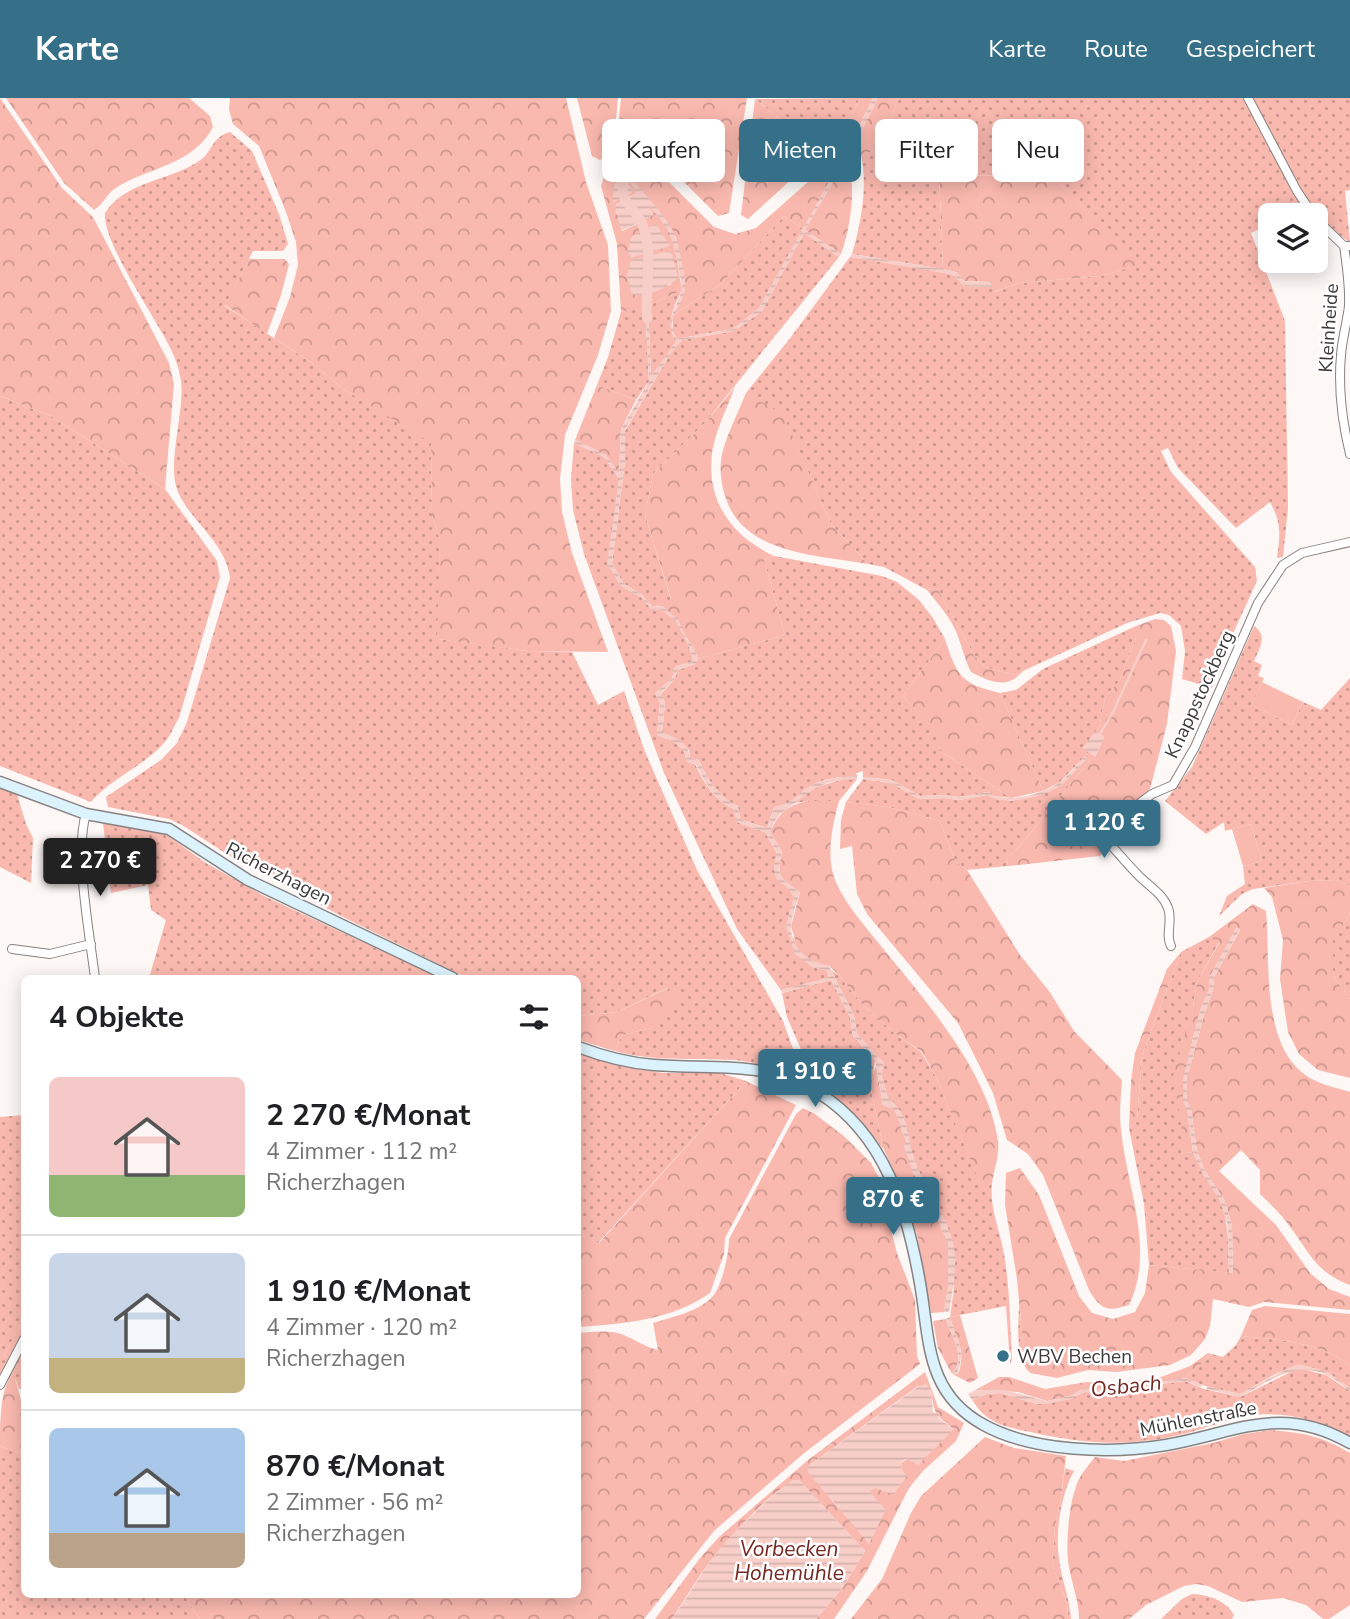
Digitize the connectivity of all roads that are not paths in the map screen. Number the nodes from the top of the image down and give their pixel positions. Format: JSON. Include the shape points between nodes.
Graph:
{"nodes":[{"id":1,"x":1248,"y":98,"type":"edge"},
{"id":2,"x":1305,"y":203,"type":"edge"},
{"id":3,"x":1328,"y":229,"type":"edge"},
{"id":4,"x":1347,"y":246,"type":"edge"},
{"id":5,"x":1350,"y":454,"type":"edge"},
{"id":6,"x":1350,"y":542,"type":"edge"},
{"id":7,"x":0,"y":782,"type":"edge"},
{"id":8,"x":86,"y":814,"type":"junction"},
{"id":9,"x":91,"y":944,"type":"junction"},
{"id":10,"x":1171,"y":946,"type":"dead end"},
{"id":11,"x":12,"y":949,"type":"dead end"},
{"id":12,"x":95,"y":975,"type":"edge"},
{"id":13,"x":447,"y":975,"type":"edge"},
{"id":14,"x":581,"y":1047,"type":"edge"},
{"id":15,"x":21,"y":1345,"type":"edge"},
{"id":16,"x":0,"y":1385,"type":"edge"},
{"id":17,"x":1350,"y":1443,"type":"edge"}],
"edges":[{"from":1,"to":2,"type":"street","name":"Kleinheide"},
{"from":3,"to":4,"type":"street","name":"Kleinheide"},
{"from":4,"to":5,"type":"street","name":"Kleinheide","via":[[1349,304],[1340,383]]},
{"from":6,"to":10,"type":"street","name":"Knappstockberg","via":[[1302,553],[1283,565],[1258,603],[1195,747],[1173,785],[1140,803],[1109,843],[1162,897],[1168,909]]},
{"from":7,"to":8,"type":"street","name":"Richerzhagen"},
{"from":8,"to":9,"type":"street","via":[[83,873]]},
{"from":8,"to":13,"type":"street","name":"Richerzhagen","via":[[169,829],[248,880]]},
{"from":9,"to":11,"type":"street","via":[[50,954]]},
{"from":9,"to":12,"type":"street"},
{"from":14,"to":17,"type":"street","name":"Mühlenstraße","via":[[648,1065],[760,1069],[790,1078],[849,1116],[889,1175],[916,1266],[932,1363],[952,1399],[977,1421],[1006,1435],[1091,1449],[1167,1445],[1268,1422],[1312,1427]]},
{"from":15,"to":16,"type":"street"}]}
